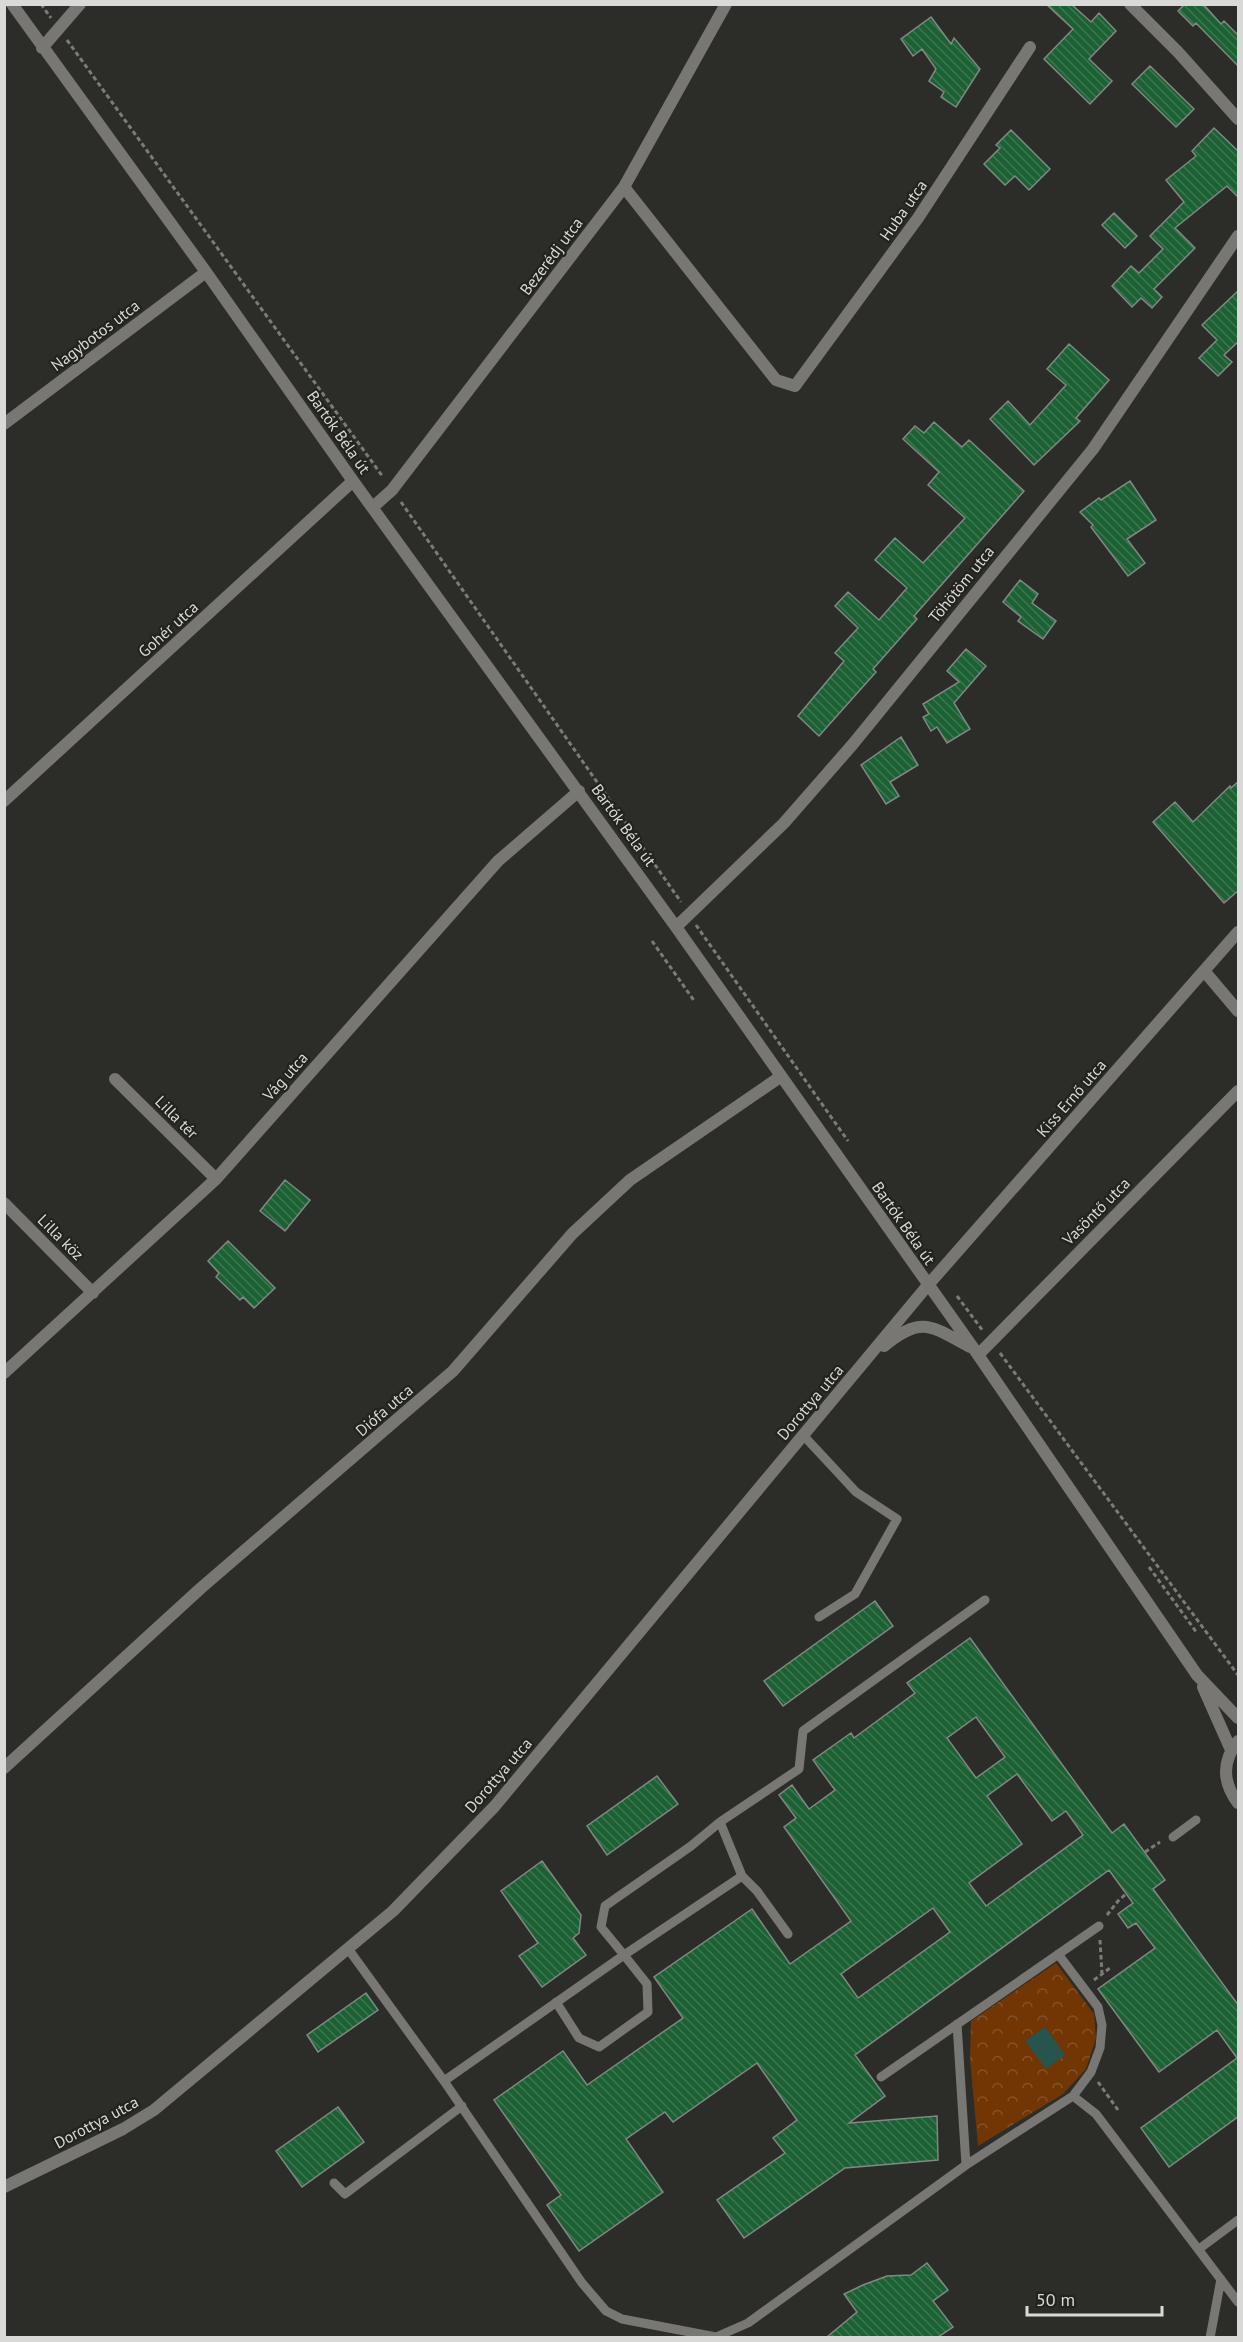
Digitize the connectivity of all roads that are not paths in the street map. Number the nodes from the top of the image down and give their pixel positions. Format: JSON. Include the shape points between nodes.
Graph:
{"nodes":[{"id":1,"x":12,"y":4,"type":"edge"},
{"id":2,"x":80,"y":4,"type":"edge"},
{"id":3,"x":726,"y":4,"type":"edge"},
{"id":4,"x":1130,"y":4,"type":"edge"},
{"id":5,"x":1030,"y":47,"type":"dead end"},
{"id":6,"x":42,"y":48,"type":"junction"},
{"id":7,"x":1239,"y":119,"type":"edge"},
{"id":8,"x":624,"y":187,"type":"junction"},
{"id":9,"x":1239,"y":236,"type":"edge"},
{"id":10,"x":206,"y":272,"type":"junction"},
{"id":11,"x":4,"y":424,"type":"edge"},
{"id":12,"x":353,"y":481,"type":"junction"},
{"id":13,"x":373,"y":507,"type":"junction"},
{"id":14,"x":579,"y":791,"type":"junction"},
{"id":15,"x":4,"y":801,"type":"edge"},
{"id":16,"x":676,"y":927,"type":"junction"},
{"id":17,"x":1239,"y":932,"type":"edge"},
{"id":18,"x":1204,"y":972,"type":"junction"},
{"id":19,"x":1239,"y":1011,"type":"edge"},
{"id":20,"x":780,"y":1077,"type":"junction"},
{"id":21,"x":115,"y":1079,"type":"dead end"},
{"id":22,"x":1239,"y":1091,"type":"edge"},
{"id":23,"x":216,"y":1179,"type":"junction"},
{"id":24,"x":4,"y":1203,"type":"edge"},
{"id":25,"x":928,"y":1285,"type":"junction"},
{"id":26,"x":93,"y":1293,"type":"junction"},
{"id":27,"x":976,"y":1352,"type":"junction"},
{"id":28,"x":863,"y":1364,"type":"junction"},
{"id":29,"x":4,"y":1373,"type":"edge"},
{"id":30,"x":803,"y":1435,"type":"junction"},
{"id":31,"x":985,"y":1600,"type":"dead end"},
{"id":32,"x":819,"y":1617,"type":"dead end"},
{"id":33,"x":1197,"y":1675,"type":"junction"},
{"id":34,"x":1239,"y":1718,"type":"edge"},
{"id":35,"x":1235,"y":1745,"type":"edge"},
{"id":36,"x":4,"y":1768,"type":"edge"},
{"id":37,"x":1239,"y":1803,"type":"edge"},
{"id":38,"x":1196,"y":1820,"type":"dead end"},
{"id":39,"x":720,"y":1822,"type":"junction"},
{"id":40,"x":1173,"y":1837,"type":"dead end"},
{"id":41,"x":742,"y":1876,"type":"junction"},
{"id":42,"x":1099,"y":1926,"type":"road end"},
{"id":43,"x":788,"y":1934,"type":"dead end"},
{"id":44,"x":349,"y":1950,"type":"junction"},
{"id":45,"x":1058,"y":1954,"type":"junction"},
{"id":46,"x":624,"y":1955,"type":"junction"},
{"id":47,"x":556,"y":2002,"type":"junction"},
{"id":48,"x":957,"y":2024,"type":"junction"},
{"id":49,"x":881,"y":2077,"type":"dead end"},
{"id":50,"x":444,"y":2080,"type":"junction"},
{"id":51,"x":1073,"y":2096,"type":"junction"},
{"id":52,"x":462,"y":2106,"type":"junction"},
{"id":53,"x":966,"y":2165,"type":"junction"},
{"id":54,"x":334,"y":2182,"type":"dead end"},
{"id":55,"x":4,"y":2187,"type":"edge"},
{"id":56,"x":1239,"y":2220,"type":"edge"},
{"id":57,"x":1199,"y":2249,"type":"junction"},
{"id":58,"x":1221,"y":2279,"type":"junction"},
{"id":59,"x":1239,"y":2302,"type":"edge"},
{"id":60,"x":1210,"y":2337,"type":"edge"}],
"edges":[{"from":1,"to":6,"type":"street","name":"Bartók Béla út"},
{"from":2,"to":6,"type":"street"},
{"from":3,"to":8,"type":"street","name":"Bezerédj utca"},
{"from":4,"to":7,"type":"street"},
{"from":5,"to":8,"type":"street","name":"Huba utca","via":[[918,218],[795,386],[776,380]]},
{"from":6,"to":10,"type":"street","name":"Bartók Béla út"},
{"from":8,"to":13,"type":"street","name":"Bezerédj utca","via":[[392,490]]},
{"from":9,"to":16,"type":"street","name":"Töhötöm utca","via":[[1085,458],[853,744],[784,823]]},
{"from":10,"to":11,"type":"street","name":"Nagybotos utca"},
{"from":10,"to":12,"type":"street","name":"Bartók Béla út"},
{"from":12,"to":13,"type":"street","name":"Bartók Béla út"},
{"from":12,"to":15,"type":"street","name":"Gohér utca"},
{"from":13,"to":14,"type":"street","name":"Bartók Béla út"},
{"from":14,"to":16,"type":"street","name":"Bartók Béla út"},
{"from":14,"to":23,"type":"street","name":"Vág utca","via":[[498,861]]},
{"from":16,"to":20,"type":"street","name":"Bartók Béla út"},
{"from":17,"to":18,"type":"street","name":"Kiss Ernő utca"},
{"from":18,"to":19,"type":"street"},
{"from":18,"to":25,"type":"street","name":"Kiss Ernő utca"},
{"from":20,"to":25,"type":"street","name":"Bartók Béla út"},
{"from":20,"to":36,"type":"street","name":"Diófa utca","via":[[630,1180],[572,1234],[453,1371],[201,1588]]},
{"from":21,"to":23,"type":"street","name":"Lilla tér"},
{"from":22,"to":27,"type":"street","name":"Vasöntő utca"},
{"from":23,"to":26,"type":"street","name":"Vág utca"},
{"from":24,"to":26,"type":"street","name":"Lilla köz"},
{"from":25,"to":27,"type":"street","name":"Bartók Béla út"},
{"from":25,"to":28,"type":"street","name":"Dorottya utca"},
{"from":26,"to":29,"type":"street","name":"Vág utca"},
{"from":27,"to":28,"type":"street","via":[[933,1329],[917,1326],[901,1332]]},
{"from":27,"to":33,"type":"street","name":"Bartók Béla út"},
{"from":28,"to":30,"type":"street","name":"Dorottya utca"},
{"from":30,"to":32,"type":"lane","via":[[856,1492],[897,1519],[855,1594]]},
{"from":30,"to":44,"type":"street","name":"Dorottya utca","via":[[494,1808]]},
{"from":31,"to":39,"type":"lane","via":[[803,1731],[799,1770]]},
{"from":33,"to":34,"type":"street"},
{"from":33,"to":35,"type":"street"},
{"from":35,"to":37,"type":"street","via":[[1226,1763],[1225,1778]]},
{"from":38,"to":40,"type":"lane"},
{"from":39,"to":41,"type":"lane"},
{"from":39,"to":46,"type":"lane","via":[[605,1906],[601,1927]]},
{"from":41,"to":43,"type":"lane"},
{"from":41,"to":46,"type":"lane"},
{"from":42,"to":45,"type":"lane"},
{"from":44,"to":50,"type":"lane"},
{"from":44,"to":55,"type":"street","name":"Dorottya utca","via":[[154,2110]]},
{"from":45,"to":48,"type":"lane"},
{"from":45,"to":51,"type":"lane","via":[[1098,2007],[1102,2025],[1100,2048],[1091,2072]]},
{"from":46,"to":47,"type":"lane"},
{"from":46,"to":47,"type":"lane","via":[[647,1984],[648,2012],[599,2047],[579,2038]]},
{"from":47,"to":50,"type":"lane"},
{"from":48,"to":49,"type":"lane"},
{"from":48,"to":53,"type":"lane"},
{"from":50,"to":52,"type":"lane"},
{"from":51,"to":53,"type":"lane"},
{"from":51,"to":57,"type":"lane","via":[[1096,2114]]},
{"from":52,"to":53,"type":"lane","via":[[582,2283],[606,2311],[622,2319],[716,2337],[748,2323]]},
{"from":52,"to":54,"type":"lane","via":[[345,2194]]},
{"from":56,"to":57,"type":"lane"},
{"from":57,"to":58,"type":"lane"},
{"from":58,"to":59,"type":"lane"},
{"from":58,"to":60,"type":"lane"}]}
